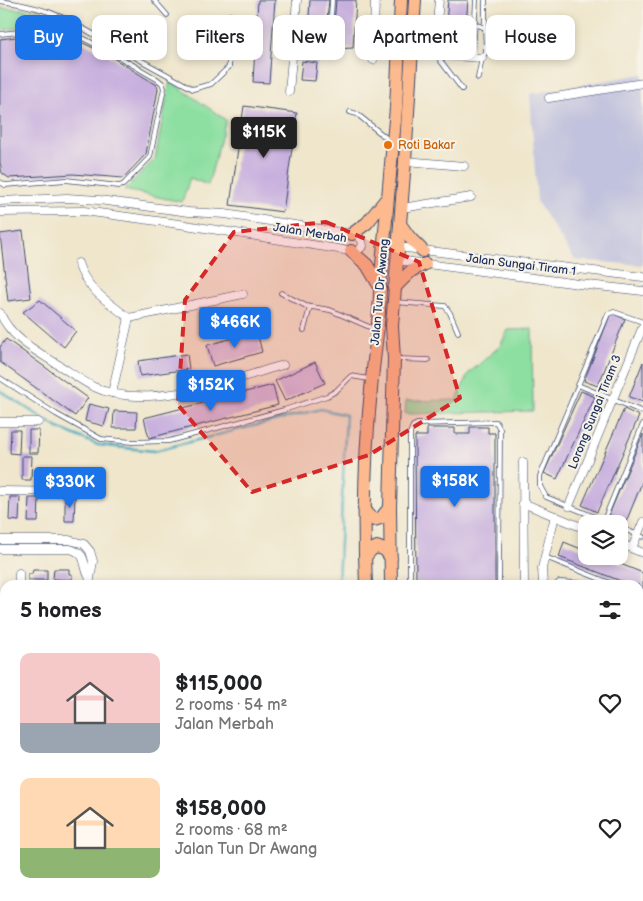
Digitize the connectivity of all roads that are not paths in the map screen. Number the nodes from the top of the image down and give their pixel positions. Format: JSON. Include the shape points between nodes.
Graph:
{"nodes":[{"id":1,"x":154,"y":0,"type":"edge"},
{"id":2,"x":297,"y":0,"type":"edge"},
{"id":3,"x":332,"y":0,"type":"edge"},
{"id":4,"x":375,"y":0,"type":"edge"},
{"id":5,"x":401,"y":0,"type":"edge"},
{"id":6,"x":415,"y":0,"type":"edge"},
{"id":7,"x":439,"y":0,"type":"edge"},
{"id":8,"x":476,"y":0,"type":"edge"},
{"id":9,"x":485,"y":0,"type":"edge"},
{"id":10,"x":0,"y":1,"type":"edge"},
{"id":11,"x":168,"y":15,"type":"dead end"},
{"id":12,"x":296,"y":15,"type":"edge"},
{"id":13,"x":331,"y":15,"type":"edge"},
{"id":14,"x":374,"y":15,"type":"edge"},
{"id":15,"x":438,"y":15,"type":"edge"},
{"id":16,"x":475,"y":15,"type":"edge"},
{"id":17,"x":476,"y":24,"type":"edge"},
{"id":18,"x":485,"y":28,"type":"junction"},
{"id":19,"x":0,"y":34,"type":"edge"},
{"id":20,"x":476,"y":57,"type":"edge"},
{"id":21,"x":482,"y":58,"type":"junction"},
{"id":22,"x":228,"y":60,"type":"edge"},
{"id":23,"x":292,"y":60,"type":"edge"},
{"id":24,"x":440,"y":60,"type":"edge"},
{"id":25,"x":478,"y":78,"type":"dead end"},
{"id":26,"x":643,"y":83,"type":"edge"},
{"id":27,"x":462,"y":89,"type":"dead end"},
{"id":28,"x":289,"y":92,"type":"dead end"},
{"id":29,"x":549,"y":98,"type":"dead end"},
{"id":30,"x":350,"y":112,"type":"dead end"},
{"id":31,"x":392,"y":142,"type":"junction"},
{"id":32,"x":405,"y":161,"type":"junction"},
{"id":33,"x":464,"y":166,"type":"dead end"},
{"id":34,"x":0,"y":182,"type":"edge"},
{"id":35,"x":471,"y":197,"type":"dead end"},
{"id":36,"x":387,"y":198,"type":"junction"},
{"id":37,"x":0,"y":201,"type":"edge"},
{"id":38,"x":402,"y":208,"type":"junction"},
{"id":39,"x":0,"y":212,"type":"edge"},
{"id":40,"x":400,"y":224,"type":"junction"},
{"id":41,"x":352,"y":234,"type":"junction"},
{"id":42,"x":351,"y":251,"type":"junction"},
{"id":43,"x":423,"y":251,"type":"junction"},
{"id":44,"x":398,"y":253,"type":"junction"},
{"id":45,"x":78,"y":263,"type":"dead end"},
{"id":46,"x":425,"y":264,"type":"junction"},
{"id":47,"x":643,"y":278,"type":"edge"},
{"id":48,"x":380,"y":287,"type":"junction"},
{"id":49,"x":394,"y":288,"type":"junction"},
{"id":50,"x":643,"y":291,"type":"edge"},
{"id":51,"x":281,"y":293,"type":"dead end"},
{"id":52,"x":243,"y":294,"type":"dead end"},
{"id":53,"x":393,"y":302,"type":"junction"},
{"id":54,"x":310,"y":307,"type":"junction"},
{"id":55,"x":0,"y":313,"type":"edge"},
{"id":56,"x":129,"y":318,"type":"junction"},
{"id":57,"x":643,"y":322,"type":"edge"},
{"id":58,"x":643,"y":326,"type":"edge"},
{"id":59,"x":378,"y":329,"type":"junction"},
{"id":60,"x":304,"y":330,"type":"dead end"},
{"id":61,"x":458,"y":332,"type":"dead end"},
{"id":62,"x":394,"y":359,"type":"junction"},
{"id":63,"x":428,"y":360,"type":"dead end"},
{"id":64,"x":283,"y":365,"type":"dead end"},
{"id":65,"x":0,"y":378,"type":"edge"},
{"id":66,"x":372,"y":379,"type":"junction"},
{"id":67,"x":578,"y":385,"type":"junction"},
{"id":68,"x":112,"y":393,"type":"junction"},
{"id":69,"x":612,"y":399,"type":"junction"},
{"id":70,"x":643,"y":412,"type":"edge"},
{"id":71,"x":0,"y":422,"type":"edge"},
{"id":72,"x":38,"y":422,"type":"dead end"},
{"id":73,"x":643,"y":424,"type":"edge"},
{"id":74,"x":523,"y":462,"type":"dead end"},
{"id":75,"x":0,"y":491,"type":"edge"},
{"id":76,"x":76,"y":492,"type":"dead end"},
{"id":77,"x":523,"y":503,"type":"junction"},
{"id":78,"x":568,"y":506,"type":"junction"},
{"id":79,"x":390,"y":507,"type":"junction"},
{"id":80,"x":364,"y":508,"type":"junction"},
{"id":81,"x":591,"y":515,"type":"edge"},
{"id":82,"x":606,"y":515,"type":"edge"},
{"id":83,"x":555,"y":516,"type":"junction"},
{"id":84,"x":643,"y":522,"type":"edge"},
{"id":85,"x":578,"y":526,"type":"edge"},
{"id":86,"x":628,"y":531,"type":"edge"},
{"id":87,"x":640,"y":536,"type":"edge"},
{"id":88,"x":0,"y":540,"type":"edge"},
{"id":89,"x":628,"y":546,"type":"edge"},
{"id":90,"x":632,"y":548,"type":"junction"},
{"id":91,"x":0,"y":549,"type":"edge"},
{"id":92,"x":643,"y":553,"type":"edge"},
{"id":93,"x":365,"y":557,"type":"junction"},
{"id":94,"x":545,"y":557,"type":"junction"},
{"id":95,"x":391,"y":558,"type":"junction"},
{"id":96,"x":20,"y":573,"type":"dead end"},
{"id":97,"x":20,"y":580,"type":"edge"},
{"id":98,"x":89,"y":580,"type":"edge"},
{"id":99,"x":89,"y":580,"type":"edge"},
{"id":100,"x":366,"y":580,"type":"edge"},
{"id":101,"x":391,"y":580,"type":"edge"},
{"id":102,"x":410,"y":580,"type":"edge"},
{"id":103,"x":499,"y":580,"type":"edge"},
{"id":104,"x":524,"y":580,"type":"edge"},
{"id":105,"x":543,"y":580,"type":"edge"},
{"id":106,"x":602,"y":580,"type":"edge"}],
"edges":[{"from":1,"to":11,"type":"lane"},
{"from":2,"to":12,"type":"street"},
{"from":3,"to":13,"type":"lane"},
{"from":4,"to":14,"type":"street"},
{"from":5,"to":31,"type":"main road","name":"Jalan Tun Dr Awang"},
{"from":6,"to":32,"type":"main road","name":"Jalan Tun Dr Awang"},
{"from":7,"to":15,"type":"street"},
{"from":8,"to":16,"type":"lane"},
{"from":9,"to":18,"type":"lane"},
{"from":10,"to":22,"type":"lane","via":[[28,4],[64,18],[193,89],[210,84],[228,67]]},
{"from":17,"to":18,"type":"lane"},
{"from":18,"to":21,"type":"lane","via":[[486,52]]},
{"from":19,"to":34,"type":"lane","via":[[65,29],[157,79],[164,88],[150,156],[123,185],[66,180],[5,185]]},
{"from":20,"to":21,"type":"street"},
{"from":21,"to":25,"type":"lane"},
{"from":23,"to":28,"type":"street"},
{"from":24,"to":27,"type":"lane"},
{"from":26,"to":29,"type":"street"},
{"from":30,"to":31,"type":"lane"},
{"from":31,"to":36,"type":"main road","name":"Jalan Tun Dr Awang"},
{"from":32,"to":33,"type":"street"},
{"from":32,"to":38,"type":"main road","name":"Jalan Tun Dr Awang"},
{"from":35,"to":38,"type":"street"},
{"from":36,"to":41,"type":"main road","via":[[367,223]]},
{"from":36,"to":48,"type":"main road","name":"Jalan Tun Dr Awang"},
{"from":37,"to":41,"type":"street","name":"Jalan Merbah","via":[[99,200],[225,214]]},
{"from":38,"to":40,"type":"main road","name":"Jalan Tun Dr Awang"},
{"from":39,"to":42,"type":"street","name":"Jalan Merbah","via":[[84,212]]},
{"from":40,"to":43,"type":"main road"},
{"from":40,"to":44,"type":"main road","name":"Jalan Tun Dr Awang"},
{"from":41,"to":42,"type":"street","name":"Jalan Merbah","via":[[358,236],[363,246]]},
{"from":42,"to":48,"type":"main road","via":[[367,265]]},
{"from":43,"to":44,"type":"street","name":"Jalan Sungai Tiram 1"},
{"from":43,"to":47,"type":"street","name":"Jalan Sungai Tiram 1"},
{"from":44,"to":46,"type":"street","name":"Jalan Sungai Tiram 1"},
{"from":44,"to":49,"type":"main road","name":"Jalan Tun Dr Awang"},
{"from":45,"to":56,"type":"street","via":[[88,284]]},
{"from":46,"to":49,"type":"main road","via":[[411,271]]},
{"from":46,"to":50,"type":"street","name":"Jalan Sungai Tiram 1"},
{"from":48,"to":59,"type":"main road","name":"Jalan Tun Dr Awang"},
{"from":49,"to":53,"type":"main road","name":"Jalan Tun Dr Awang"},
{"from":51,"to":54,"type":"lane"},
{"from":52,"to":56,"type":"street"},
{"from":53,"to":61,"type":"lane","via":[[445,306]]},
{"from":53,"to":62,"type":"main road","name":"Jalan Tun Dr Awang"},
{"from":54,"to":59,"type":"lane","via":[[330,310]]},
{"from":54,"to":60,"type":"lane"},
{"from":55,"to":68,"type":"street","via":[[11,331],[24,343],[95,388]]},
{"from":56,"to":68,"type":"street"},
{"from":57,"to":67,"type":"lane","via":[[614,312],[608,314]]},
{"from":58,"to":69,"type":"street","name":"Lorong Sungai Tiram 3"},
{"from":59,"to":66,"type":"main road","name":"Jalan Tun Dr Awang"},
{"from":62,"to":63,"type":"lane"},
{"from":62,"to":79,"type":"main road","name":"Jalan Tun Dr Awang"},
{"from":64,"to":68,"type":"street","via":[[172,395]]},
{"from":65,"to":66,"type":"lane","via":[[101,439],[132,442],[169,441],[327,396],[351,376]]},
{"from":66,"to":80,"type":"main road","name":"Jalan Tun Dr Awang"},
{"from":67,"to":69,"type":"lane"},
{"from":67,"to":78,"type":"lane","via":[[540,476],[544,495]]},
{"from":69,"to":70,"type":"lane"},
{"from":69,"to":78,"type":"street","name":"Lorong Sungai Tiram 3"},
{"from":71,"to":72,"type":"street"},
{"from":73,"to":82,"type":"lane"},
{"from":74,"to":77,"type":"street"},
{"from":75,"to":76,"type":"street"},
{"from":77,"to":83,"type":"street"},
{"from":77,"to":104,"type":"street"},
{"from":78,"to":81,"type":"lane"},
{"from":79,"to":80,"type":"main road","via":[[381,518],[374,520]]},
{"from":79,"to":95,"type":"main road","name":"Jalan Tun Dr Awang"},
{"from":80,"to":93,"type":"main road","name":"Jalan Tun Dr Awang"},
{"from":83,"to":85,"type":"street"},
{"from":83,"to":94,"type":"street"},
{"from":84,"to":87,"type":"street"},
{"from":86,"to":87,"type":"lane"},
{"from":87,"to":90,"type":"street"},
{"from":88,"to":98,"type":"street","via":[[84,544],[92,556]]},
{"from":89,"to":90,"type":"street"},
{"from":90,"to":92,"type":"street"},
{"from":91,"to":99,"type":"street","via":[[77,551],[82,555]]},
{"from":93,"to":95,"type":"main road","via":[[377,547],[385,550]]},
{"from":93,"to":100,"type":"main road","name":"Jalan Tun Dr Awang"},
{"from":94,"to":105,"type":"street"},
{"from":94,"to":106,"type":"lane"},
{"from":95,"to":101,"type":"main road","name":"Jalan Tun Dr Awang"},
{"from":96,"to":97,"type":"street"},
{"from":102,"to":103,"type":"lane","via":[[410,433],[413,426],[496,422],[500,428]]}]}
